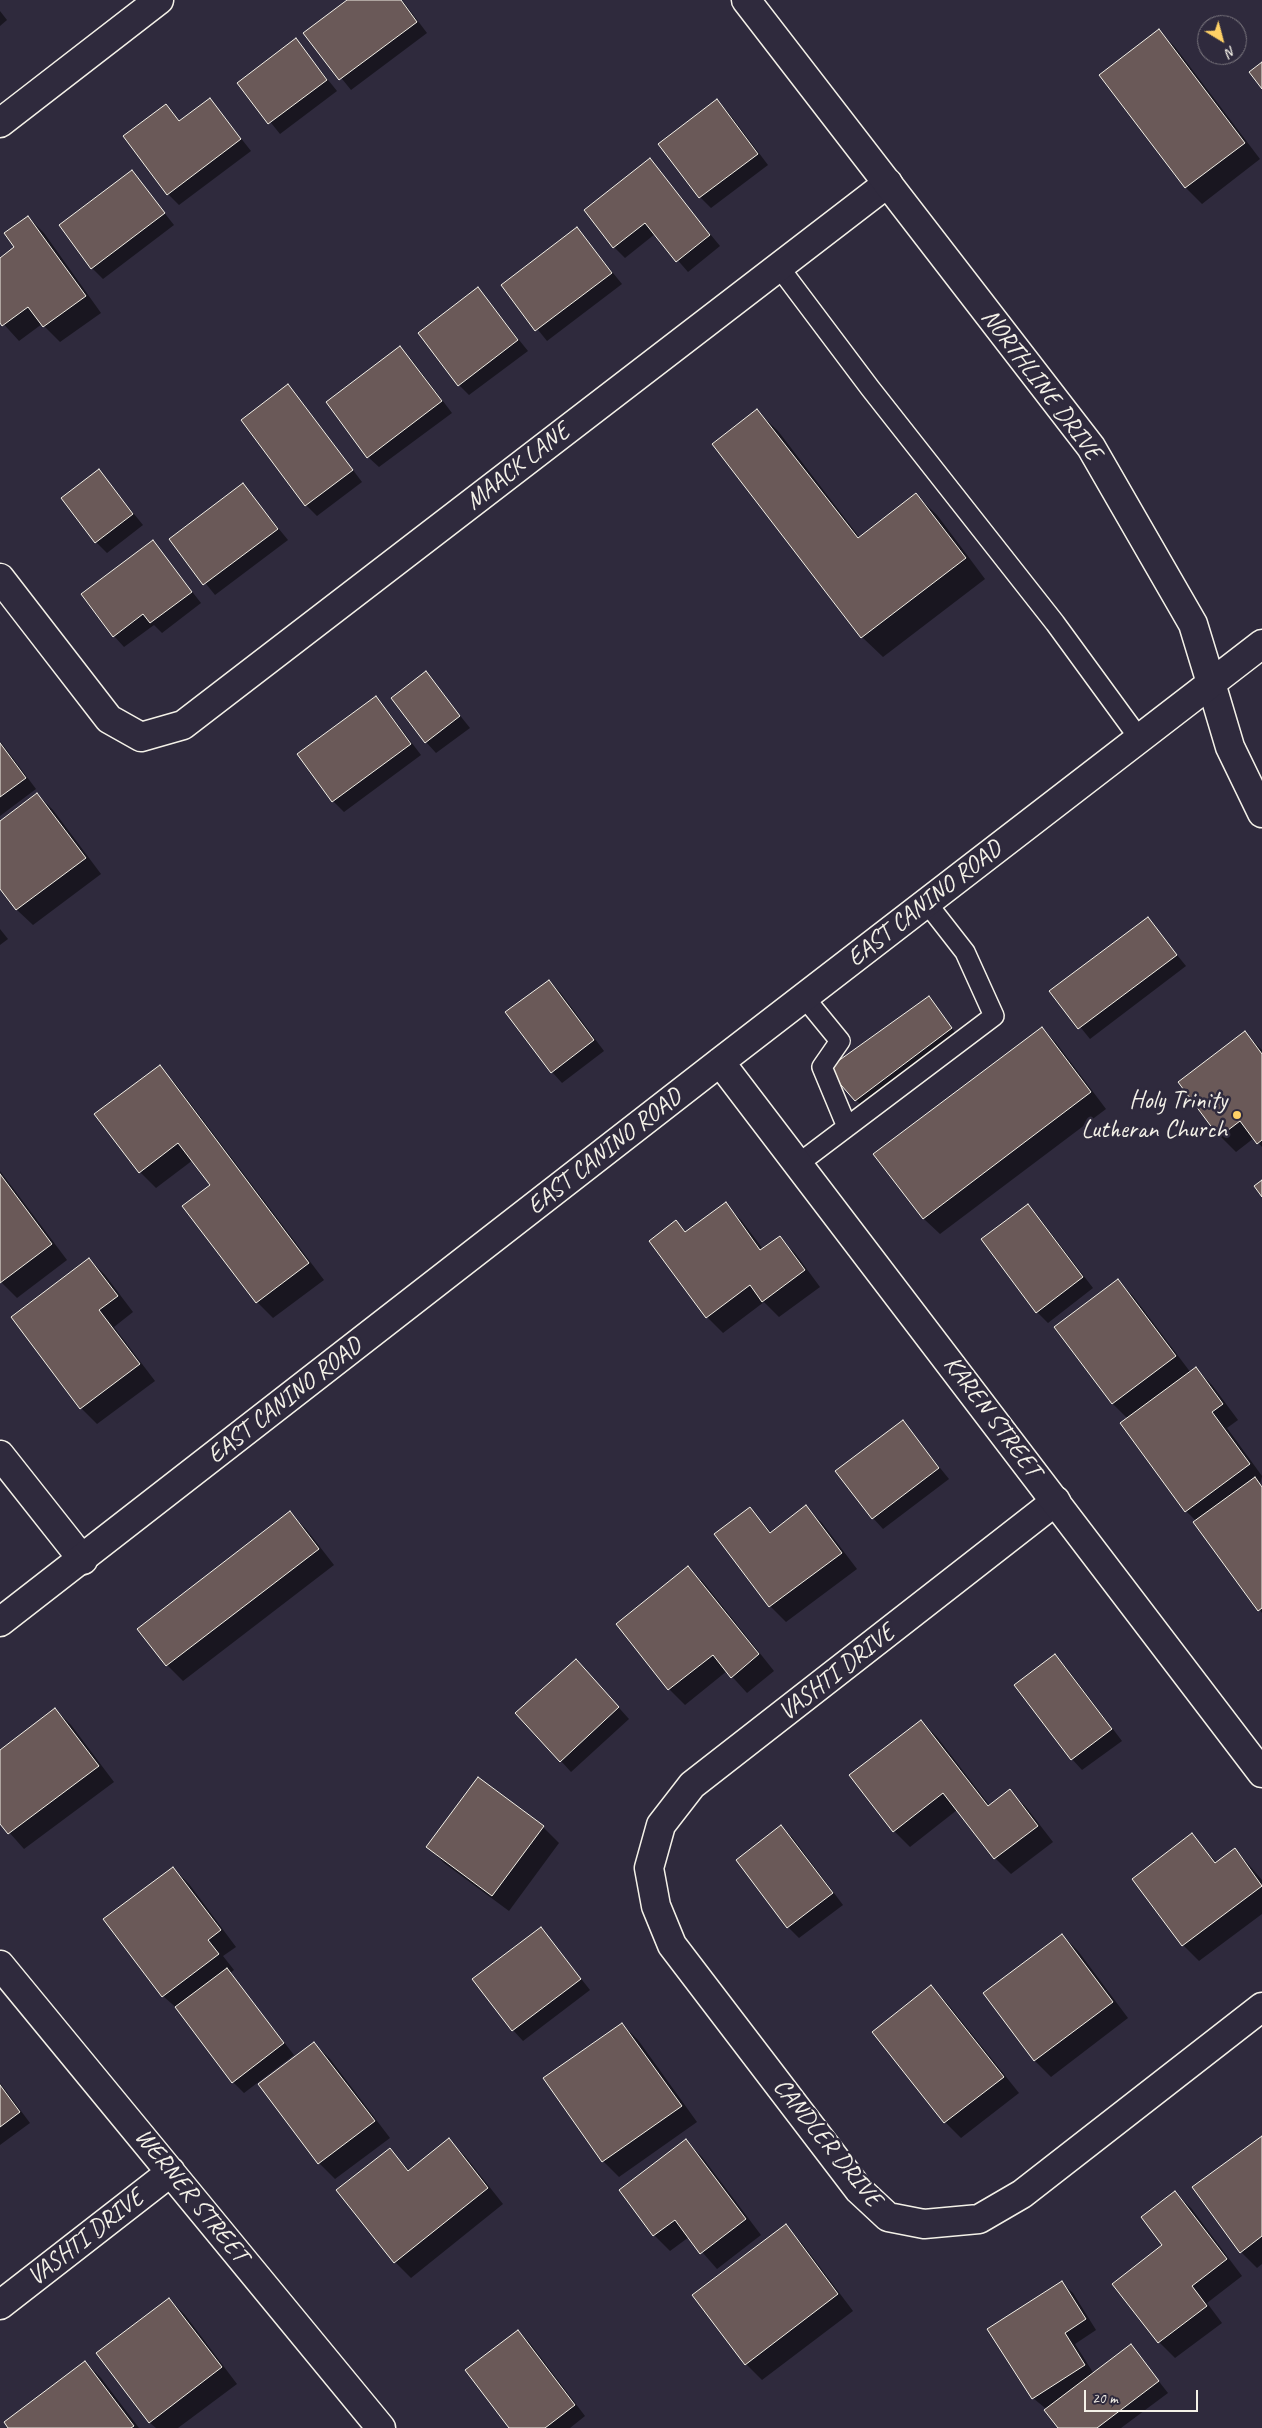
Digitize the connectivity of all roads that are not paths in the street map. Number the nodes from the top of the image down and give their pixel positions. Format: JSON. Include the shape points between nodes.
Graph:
{"nodes":[{"id":1,"x":159,"y":0,"type":"edge"},
{"id":2,"x":746,"y":0,"type":"edge"},
{"id":3,"x":0,"y":123,"type":"edge"},
{"id":4,"x":888,"y":183,"type":"junction"},
{"id":5,"x":779,"y":267,"type":"junction"},
{"id":6,"x":0,"y":578,"type":"edge"},
{"id":7,"x":1262,"y":644,"type":"edge"},
{"id":8,"x":1210,"y":683,"type":"junction"},
{"id":9,"x":1138,"y":738,"type":"junction"},
{"id":10,"x":1262,"y":813,"type":"edge"},
{"id":11,"x":926,"y":902,"type":"junction"},
{"id":12,"x":804,"y":997,"type":"junction"},
{"id":13,"x":720,"y":1062,"type":"junction"},
{"id":14,"x":847,"y":1127,"type":"junction"},
{"id":15,"x":798,"y":1164,"type":"junction"},
{"id":16,"x":0,"y":1456,"type":"edge"},
{"id":17,"x":1056,"y":1501,"type":"junction"},
{"id":18,"x":83,"y":1560,"type":"junction"},
{"id":19,"x":0,"y":1622,"type":"edge"},
{"id":20,"x":1262,"y":1773,"type":"edge"},
{"id":21,"x":649,"y":1868,"type":"joint"},
{"id":22,"x":0,"y":1965,"type":"edge"},
{"id":23,"x":1262,"y":2007,"type":"edge"},
{"id":24,"x":171,"y":2172,"type":"junction"},
{"id":25,"x":0,"y":2305,"type":"edge"},
{"id":26,"x":381,"y":2428,"type":"edge"}],
"edges":[{"from":1,"to":3,"type":"street"},
{"from":2,"to":4,"type":"street","name":"NORTHLINE DRIVE"},
{"from":4,"to":5,"type":"street","name":"MAACK LANE"},
{"from":4,"to":8,"type":"street","name":"NORTHLINE DRIVE","via":[[1091,447],[1194,624]]},
{"from":5,"to":6,"type":"street","name":"MAACK LANE","via":[[183,725],[141,737],[110,719]]},
{"from":5,"to":9,"type":"lane","via":[[1055,622]]},
{"from":7,"to":8,"type":"street","name":"EAST CANINO ROAD"},
{"from":8,"to":9,"type":"street","name":"EAST CANINO ROAD"},
{"from":8,"to":10,"type":"street","name":"NORTHLINE DRIVE","via":[[1230,747]]},
{"from":9,"to":11,"type":"street","name":"EAST CANINO ROAD"},
{"from":11,"to":12,"type":"street","name":"EAST CANINO ROAD"},
{"from":11,"to":14,"type":"lane","via":[[965,952],[994,1016]]},
{"from":12,"to":13,"type":"street","name":"EAST CANINO ROAD"},
{"from":12,"to":14,"type":"lane","via":[[840,1041],[822,1067]]},
{"from":13,"to":15,"type":"street","name":"KAREN STREET"},
{"from":13,"to":18,"type":"street","name":"EAST CANINO ROAD"},
{"from":14,"to":15,"type":"lane"},
{"from":15,"to":17,"type":"street","name":"KAREN STREET"},
{"from":16,"to":18,"type":"street"},
{"from":17,"to":20,"type":"street","name":"KAREN STREET"},
{"from":17,"to":21,"type":"street","name":"VASHTI DRIVE","via":[[692,1785],[661,1825]]},
{"from":18,"to":19,"type":"street","name":"EAST CANINO ROAD"},
{"from":21,"to":23,"type":"street","name":"CANDLER DRIVE","via":[[656,1906],[672,1944],[859,2190],[888,2217],[924,2224],[979,2219],[1022,2194]]},
{"from":22,"to":24,"type":"street","name":"WERNER STREET"},
{"from":24,"to":25,"type":"street","name":"VASHTI DRIVE"},
{"from":24,"to":26,"type":"street","name":"WERNER STREET"}]}
